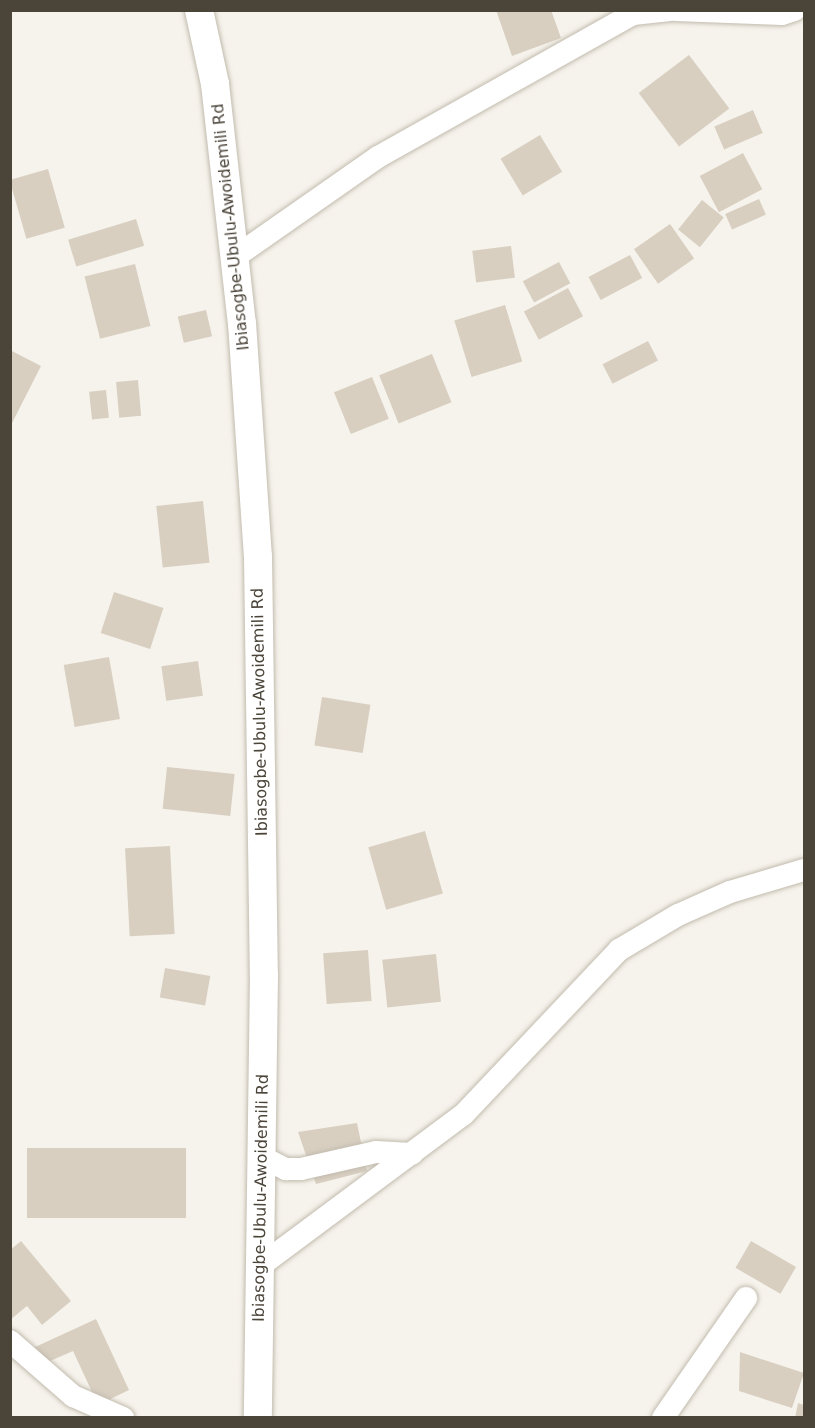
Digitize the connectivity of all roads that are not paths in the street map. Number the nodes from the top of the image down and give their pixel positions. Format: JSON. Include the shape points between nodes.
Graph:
{"nodes":[{"id":1,"x":199,"y":10,"type":"edge"},
{"id":2,"x":670,"y":10,"type":"edge"},
{"id":3,"x":676,"y":10,"type":"edge"},
{"id":4,"x":794,"y":10,"type":"edge"},
{"id":5,"x":235,"y":257,"type":"junction"},
{"id":6,"x":804,"y":870,"type":"edge"},
{"id":7,"x":412,"y":1154,"type":"junction"},
{"id":8,"x":262,"y":1156,"type":"junction"},
{"id":9,"x":260,"y":1266,"type":"junction"},
{"id":10,"x":746,"y":1298,"type":"dead end"},
{"id":11,"x":10,"y":1341,"type":"edge"},
{"id":12,"x":123,"y":1418,"type":"edge"},
{"id":13,"x":258,"y":1418,"type":"edge"},
{"id":14,"x":663,"y":1418,"type":"edge"}],
"edges":[{"from":1,"to":5,"type":"street","name":"Ibiasogbe-Ubulu-Awoidemili Rd","via":[[215,84]]},
{"from":2,"to":5,"type":"street","via":[[633,14],[378,157]]},
{"from":3,"to":4,"type":"street","via":[[782,14]]},
{"from":5,"to":8,"type":"street","name":"Ibiasogbe-Ubulu-Awoidemili Rd","via":[[258,556],[264,975]]},
{"from":6,"to":7,"type":"street","via":[[730,892],[678,915],[619,950],[464,1114]]},
{"from":7,"to":8,"type":"street","via":[[376,1152],[293,1169]]},
{"from":7,"to":9,"type":"street"},
{"from":8,"to":9,"type":"street","name":"Ibiasogbe-Ubulu-Awoidemili Rd"},
{"from":9,"to":13,"type":"street","name":"Ibiasogbe-Ubulu-Awoidemili Rd"},
{"from":10,"to":14,"type":"street"},
{"from":11,"to":12,"type":"street","via":[[73,1395]]}]}
